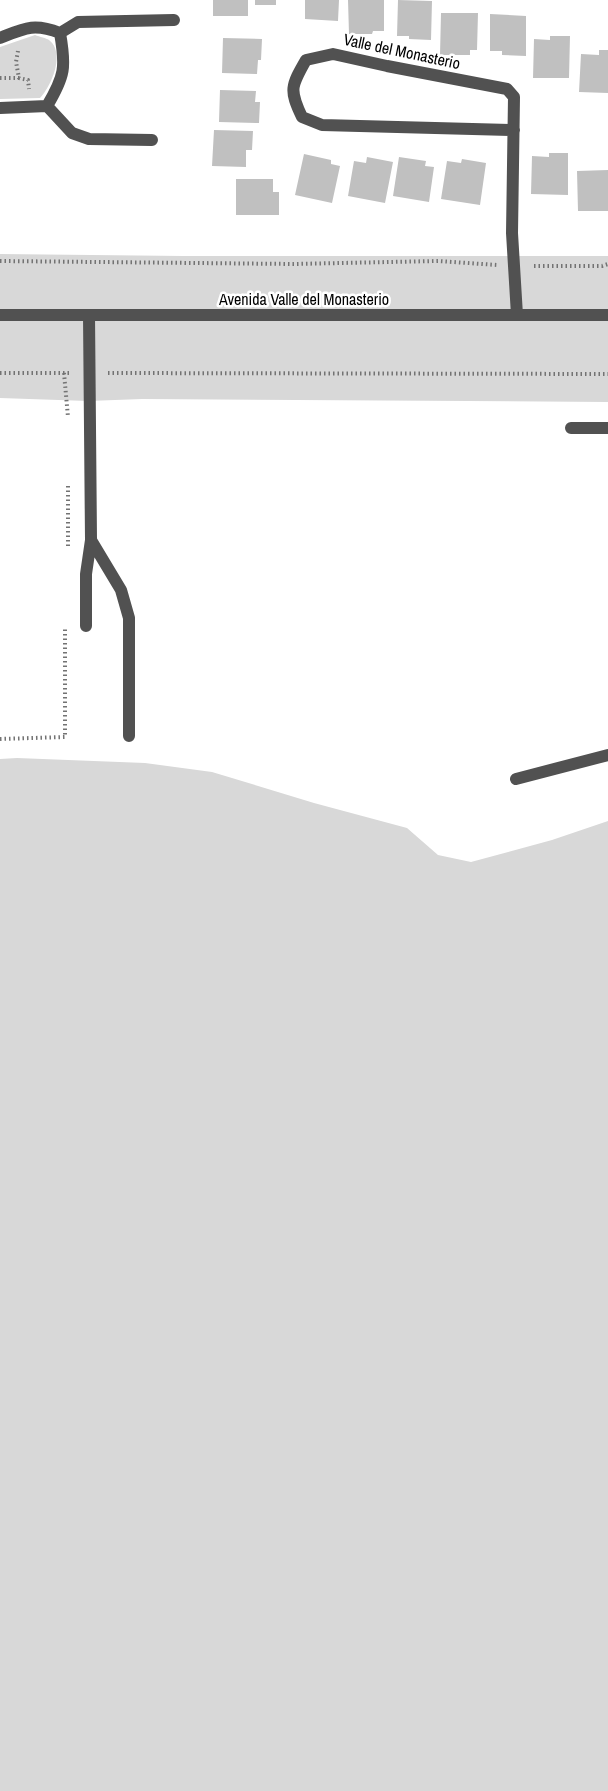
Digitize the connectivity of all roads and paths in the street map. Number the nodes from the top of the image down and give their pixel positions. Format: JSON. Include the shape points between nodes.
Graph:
{"nodes":[{"id":1,"x":174,"y":20,"type":"dead end"},
{"id":2,"x":15,"y":32,"type":"junction"},
{"id":3,"x":60,"y":33,"type":"junction"},
{"id":4,"x":0,"y":38,"type":"edge"},
{"id":5,"x":0,"y":78,"type":"edge"},
{"id":6,"x":19,"y":78,"type":"junction"},
{"id":7,"x":47,"y":106,"type":"junction"},
{"id":8,"x":0,"y":108,"type":"edge"},
{"id":9,"x":32,"y":108,"type":"junction"},
{"id":10,"x":514,"y":130,"type":"junction"},
{"id":11,"x":152,"y":140,"type":"dead end"},
{"id":12,"x":0,"y":261,"type":"edge"},
{"id":13,"x":608,"y":264,"type":"edge"},
{"id":14,"x":514,"y":266,"type":"junction"},
{"id":15,"x":0,"y":315,"type":"edge"},
{"id":16,"x":89,"y":315,"type":"junction"},
{"id":17,"x":517,"y":315,"type":"junction"},
{"id":18,"x":608,"y":315,"type":"edge"},
{"id":19,"x":0,"y":373,"type":"edge"},
{"id":20,"x":64,"y":373,"type":"junction"},
{"id":21,"x":89,"y":373,"type":"junction"},
{"id":22,"x":608,"y":374,"type":"edge"},
{"id":23,"x":68,"y":420,"type":"dead end"},
{"id":24,"x":571,"y":428,"type":"dead end"},
{"id":25,"x":608,"y":428,"type":"edge"},
{"id":26,"x":91,"y":540,"type":"junction"},
{"id":27,"x":86,"y":626,"type":"dead end"},
{"id":28,"x":129,"y":735,"type":"dead end"},
{"id":29,"x":65,"y":737,"type":"dead end"},
{"id":30,"x":0,"y":739,"type":"edge"},
{"id":31,"x":608,"y":755,"type":"edge"},
{"id":32,"x":516,"y":779,"type":"dead end"}],
"edges":[{"from":1,"to":3,"type":"street","via":[[78,22]]},
{"from":2,"to":3,"type":"street","via":[[42,27]]},
{"from":2,"to":4,"type":"street"},
{"from":2,"to":6,"type":"path"},
{"from":3,"to":7,"type":"street","via":[[65,61],[61,83]]},
{"from":5,"to":6,"type":"path"},
{"from":6,"to":9,"type":"path","via":[[28,80]]},
{"from":7,"to":9,"type":"street"},
{"from":7,"to":11,"type":"street","via":[[72,133],[89,139]]},
{"from":8,"to":9,"type":"street"},
{"from":10,"to":10,"type":"street","name":"Valle del Monasterio","via":[[322,125],[302,117],[292,97],[295,79],[306,60],[333,54],[507,89],[514,97]]},
{"from":10,"to":14,"type":"street","name":"Valle del Monasterio"},
{"from":12,"to":14,"type":"path","via":[[438,261]]},
{"from":13,"to":14,"type":"path"},
{"from":14,"to":17,"type":"street","name":"Valle del Monasterio"},
{"from":15,"to":16,"type":"street","name":"Avenida Valle del Monasterio"},
{"from":16,"to":17,"type":"street","name":"Avenida Valle del Monasterio"},
{"from":16,"to":21,"type":"street"},
{"from":17,"to":18,"type":"street","name":"Avenida Valle del Monasterio"},
{"from":19,"to":20,"type":"path"},
{"from":20,"to":21,"type":"path"},
{"from":20,"to":23,"type":"path"},
{"from":21,"to":22,"type":"path"},
{"from":21,"to":26,"type":"street"},
{"from":24,"to":25,"type":"street"},
{"from":26,"to":27,"type":"street"},
{"from":26,"to":28,"type":"street","via":[[121,590],[129,618]]},
{"from":29,"to":30,"type":"path"},
{"from":31,"to":32,"type":"street"}]}
